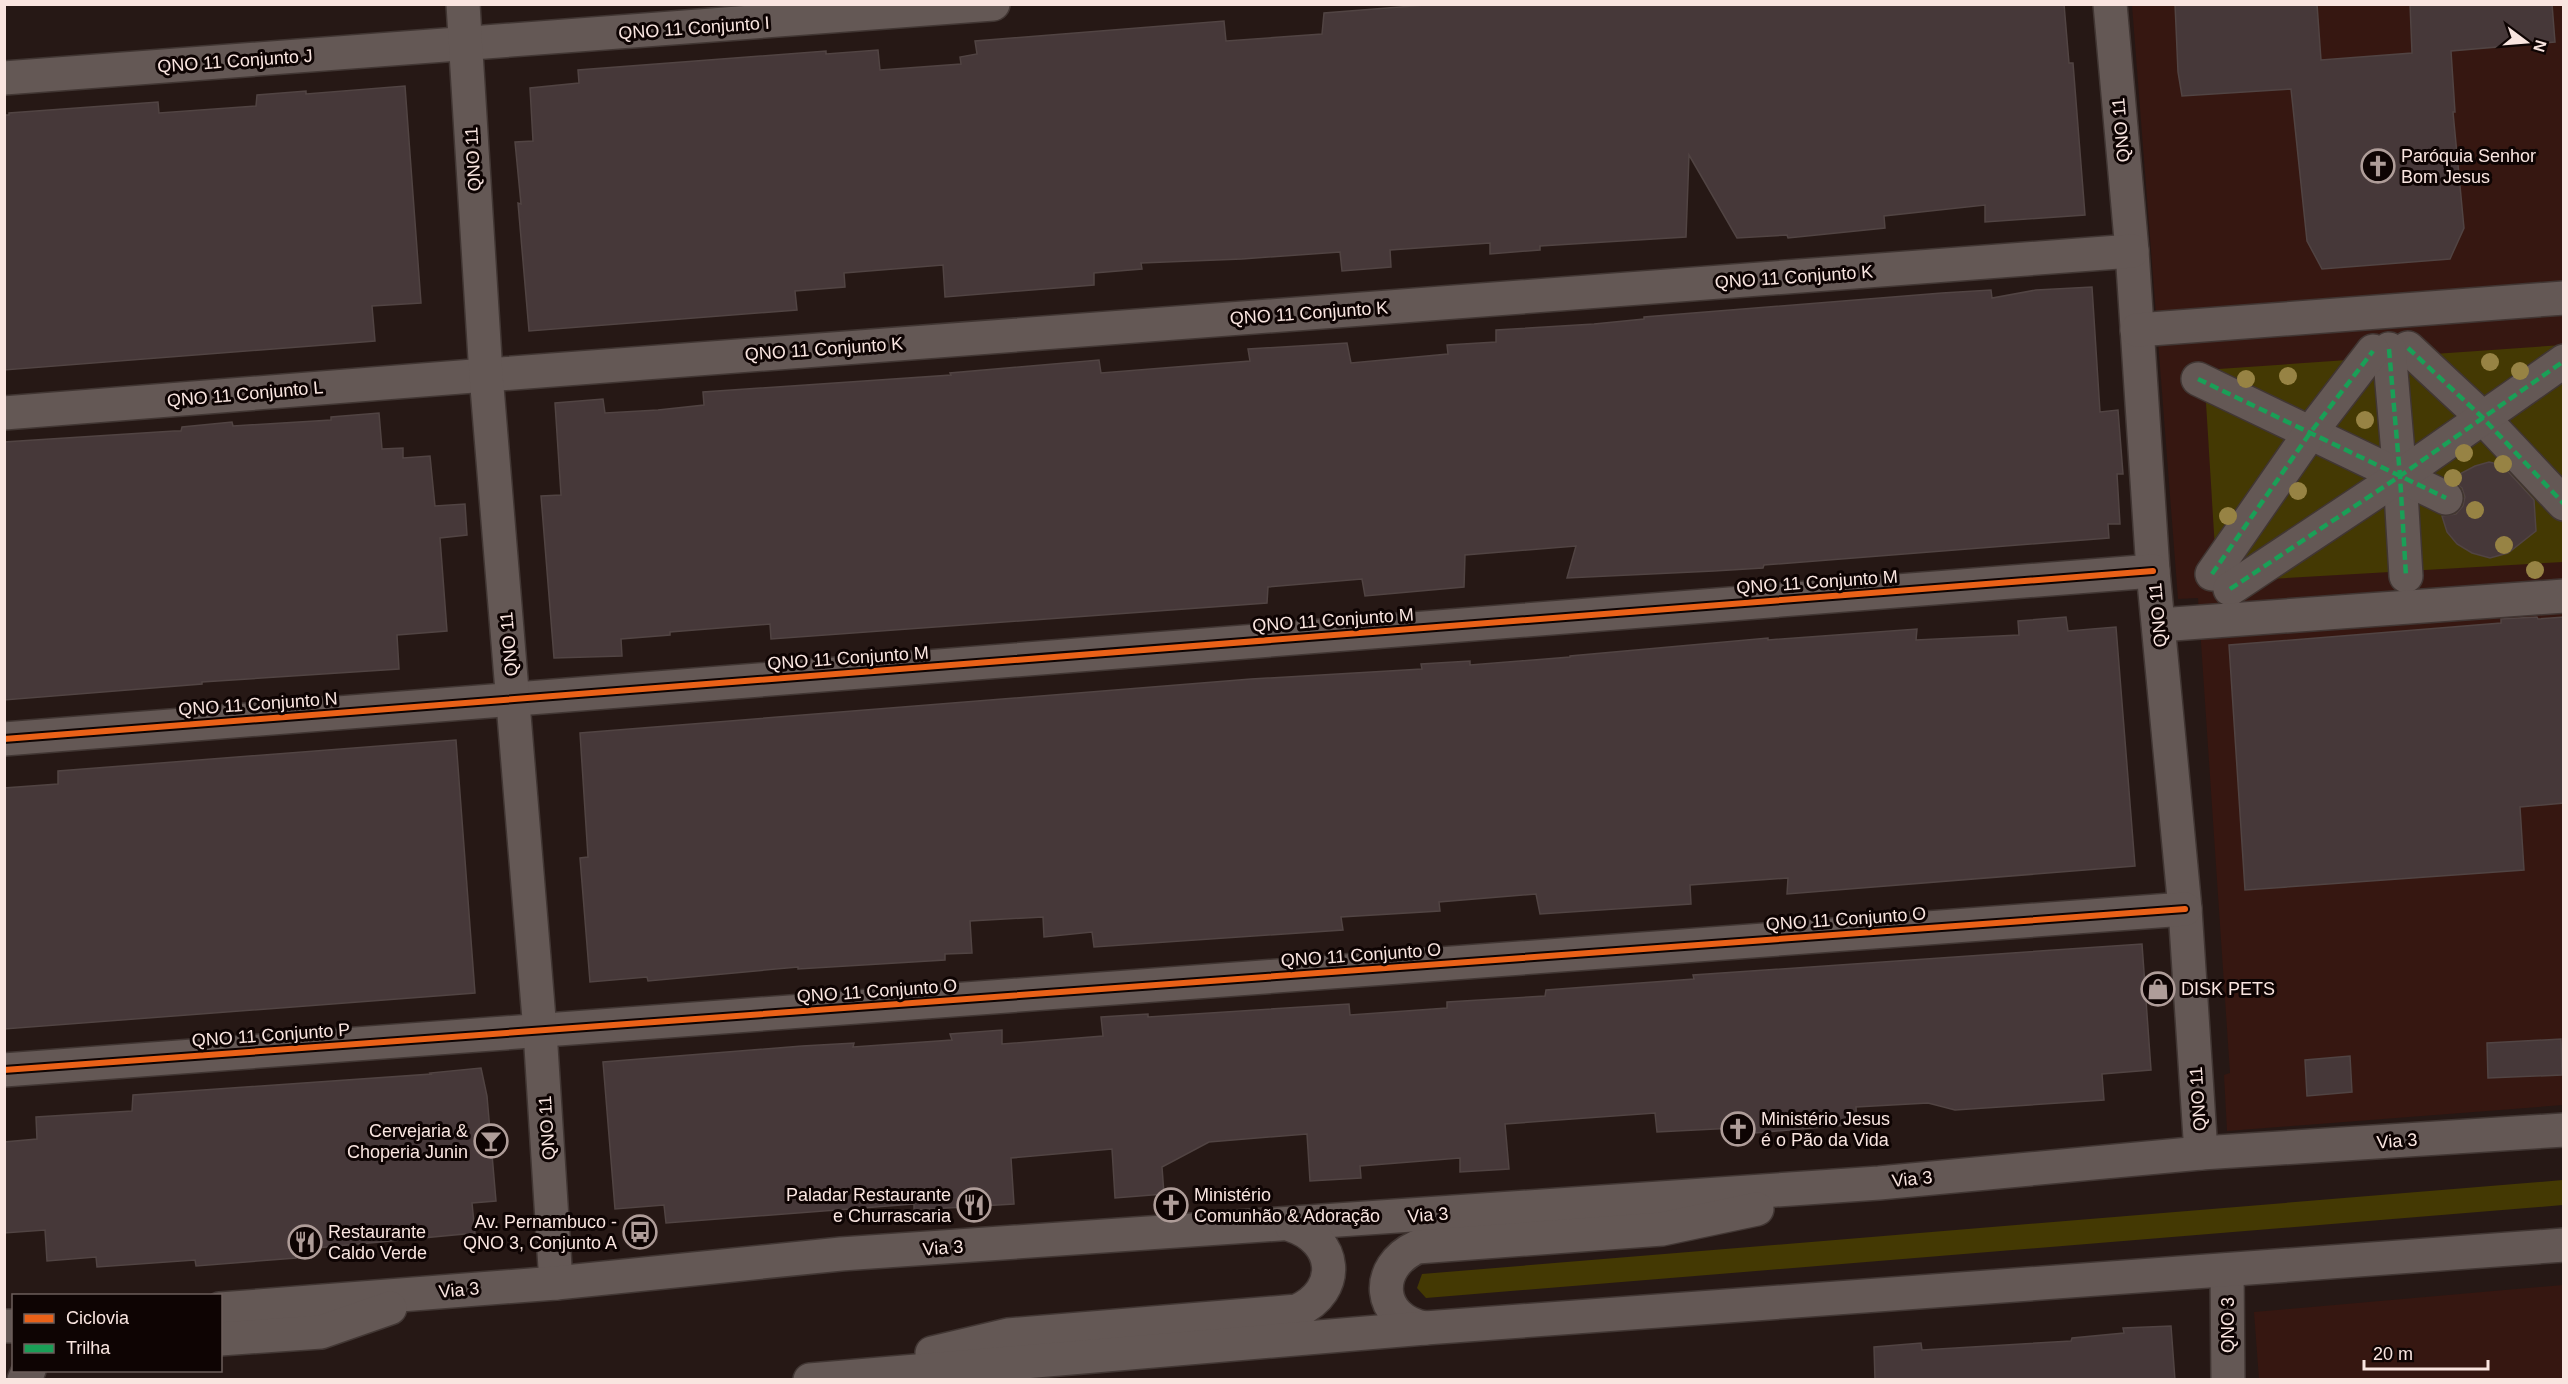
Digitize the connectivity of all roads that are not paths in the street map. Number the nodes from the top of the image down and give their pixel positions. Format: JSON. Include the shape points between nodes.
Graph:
{"nodes":[{"id":1,"x":463,"y":4,"type":"edge"},
{"id":2,"x":993,"y":4,"type":"edge"},
{"id":3,"x":2110,"y":4,"type":"edge"},
{"id":4,"x":466,"y":45,"type":"junction"},
{"id":5,"x":4,"y":78,"type":"edge"},
{"id":6,"x":2132,"y":251,"type":"junction"},
{"id":7,"x":2564,"y":298,"type":"edge"},
{"id":8,"x":2137,"y":330,"type":"junction"},
{"id":9,"x":2390,"y":349,"type":"junction"},
{"id":10,"x":2564,"y":361,"type":"edge"},
{"id":11,"x":486,"y":375,"type":"junction"},
{"id":12,"x":2198,"y":379,"type":"dead end"},
{"id":13,"x":4,"y":413,"type":"edge"},
{"id":14,"x":2483,"y":418,"type":"junction"},
{"id":15,"x":2310,"y":433,"type":"junction"},
{"id":16,"x":2400,"y":476,"type":"junction"},
{"id":17,"x":2446,"y":498,"type":"dead end"},
{"id":18,"x":2564,"y":504,"type":"edge"},
{"id":19,"x":2153,"y":571,"type":"junction"},
{"id":20,"x":2406,"y":576,"type":"dead end"},
{"id":21,"x":2564,"y":596,"type":"edge"},
{"id":22,"x":2159,"y":625,"type":"junction"},
{"id":23,"x":514,"y":699,"type":"junction"},
{"id":24,"x":4,"y":739,"type":"edge"},
{"id":25,"x":2185,"y":909,"type":"junction"},
{"id":26,"x":540,"y":1031,"type":"junction"},
{"id":27,"x":4,"y":1070,"type":"edge"},
{"id":28,"x":2564,"y":1130,"type":"edge"},
{"id":29,"x":2201,"y":1153,"type":"junction"},
{"id":30,"x":1879,"y":1183,"type":"junction"},
{"id":31,"x":1291,"y":1225,"type":"junction"},
{"id":32,"x":2564,"y":1245,"type":"edge"},
{"id":33,"x":2227,"y":1270,"type":"junction"},
{"id":34,"x":556,"y":1283,"type":"junction"},
{"id":35,"x":438,"y":1292,"type":"junction"},
{"id":36,"x":222,"y":1309,"type":"edge"},
{"id":37,"x":1425,"y":1328,"type":"junction"},
{"id":38,"x":222,"y":1339,"type":"edge"},
{"id":39,"x":818,"y":1379,"type":"edge"},
{"id":40,"x":2228,"y":1380,"type":"edge"}],
"edges":[{"from":1,"to":4,"type":"street","name":"QNO 11"},
{"from":2,"to":4,"type":"street","name":"QNO 11 Conjunto I"},
{"from":3,"to":6,"type":"street","name":"QNO 11"},
{"from":4,"to":5,"type":"street","name":"QNO 11 Conjunto J"},
{"from":4,"to":11,"type":"street","name":"QNO 11"},
{"from":6,"to":8,"type":"street","name":"QNO 11"},
{"from":6,"to":11,"type":"street","name":"QNO 11 Conjunto K"},
{"from":7,"to":8,"type":"street"},
{"from":8,"to":19,"type":"street","name":"QNO 11"},
{"from":9,"to":14,"type":"street"},
{"from":9,"to":15,"type":"street"},
{"from":9,"to":16,"type":"street"},
{"from":10,"to":14,"type":"street"},
{"from":11,"to":13,"type":"street","name":"QNO 11 Conjunto L"},
{"from":11,"to":23,"type":"street","name":"QNO 11"},
{"from":12,"to":15,"type":"street"},
{"from":14,"to":16,"type":"street"},
{"from":14,"to":18,"type":"street"},
{"from":15,"to":16,"type":"street"},
{"from":15,"to":16,"type":"street","via":[[2221,581]]},
{"from":16,"to":17,"type":"street"},
{"from":16,"to":20,"type":"street"},
{"from":19,"to":22,"type":"street","name":"QNO 11"},
{"from":19,"to":23,"type":"street","name":"QNO 11 Conjunto M"},
{"from":21,"to":22,"type":"street"},
{"from":22,"to":25,"type":"street","name":"QNO 11"},
{"from":23,"to":24,"type":"street","name":"QNO 11 Conjunto N"},
{"from":23,"to":26,"type":"street","name":"QNO 11"},
{"from":25,"to":26,"type":"street","name":"QNO 11 Conjunto O"},
{"from":25,"to":29,"type":"street","name":"QNO 11"},
{"from":26,"to":27,"type":"street","name":"QNO 11 Conjunto P"},
{"from":26,"to":34,"type":"street","name":"QNO 11"},
{"from":28,"to":29,"type":"street","name":"Via 3"},
{"from":29,"to":30,"type":"street","name":"Via 3"},
{"from":30,"to":31,"type":"street","name":"Via 3"},
{"from":30,"to":37,"type":"street","via":[[1662,1229],[1417,1247],[1393,1264],[1386,1292],[1399,1318]]},
{"from":31,"to":34,"type":"street","name":"Via 3","via":[[842,1254]]},
{"from":31,"to":39,"type":"street","via":[[1318,1239],[1329,1266],[1320,1294],[1297,1311],[1008,1335]]},
{"from":32,"to":33,"type":"street"},
{"from":33,"to":37,"type":"street"},
{"from":33,"to":40,"type":"street","name":"QNO 3"},
{"from":34,"to":35,"type":"street","name":"Via 3"},
{"from":35,"to":36,"type":"street","name":"Via 3"},
{"from":35,"to":38,"type":"street","via":[[321,1332]]},
{"from":37,"to":39,"type":"street"}]}
